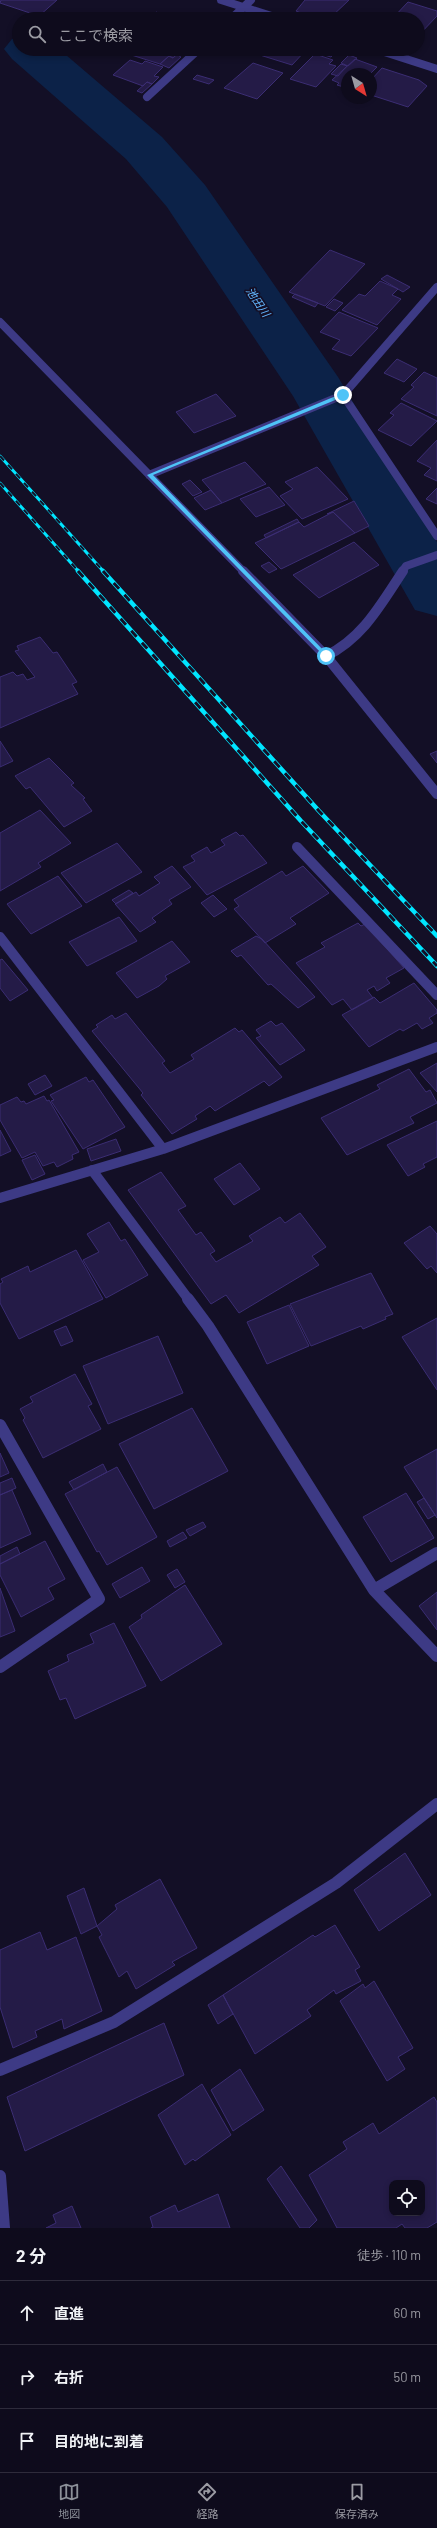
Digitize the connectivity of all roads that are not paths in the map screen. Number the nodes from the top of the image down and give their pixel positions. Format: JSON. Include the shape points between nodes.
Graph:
{"nodes":[{"id":1,"x":221,"y":0,"type":"edge"},
{"id":2,"x":251,"y":0,"type":"edge"},
{"id":3,"x":243,"y":7,"type":"junction"},
{"id":4,"x":238,"y":12,"type":"edge"},
{"id":5,"x":259,"y":12,"type":"edge"},
{"id":6,"x":191,"y":56,"type":"edge"},
{"id":7,"x":397,"y":56,"type":"edge"},
{"id":8,"x":437,"y":69,"type":"edge"},
{"id":9,"x":147,"y":97,"type":"dead end"},
{"id":10,"x":437,"y":287,"type":"edge"},
{"id":11,"x":0,"y":322,"type":"edge"},
{"id":12,"x":343,"y":395,"type":"junction"},
{"id":13,"x":149,"y":475,"type":"junction"},
{"id":14,"x":437,"y":536,"type":"edge"},
{"id":15,"x":437,"y":555,"type":"edge"},
{"id":16,"x":326,"y":656,"type":"junction"},
{"id":17,"x":437,"y":794,"type":"edge"},
{"id":18,"x":297,"y":847,"type":"dead end"},
{"id":19,"x":0,"y":937,"type":"edge"},
{"id":20,"x":437,"y":995,"type":"edge"},
{"id":21,"x":437,"y":1047,"type":"edge"},
{"id":22,"x":163,"y":1149,"type":"junction"},
{"id":23,"x":92,"y":1170,"type":"junction"},
{"id":24,"x":0,"y":1198,"type":"edge"},
{"id":25,"x":0,"y":1425,"type":"edge"},
{"id":26,"x":437,"y":1553,"type":"edge"},
{"id":27,"x":374,"y":1590,"type":"junction"},
{"id":28,"x":437,"y":1656,"type":"edge"},
{"id":29,"x":0,"y":1667,"type":"edge"},
{"id":30,"x":437,"y":1804,"type":"edge"},
{"id":31,"x":0,"y":2070,"type":"edge"},
{"id":32,"x":0,"y":2176,"type":"edge"},
{"id":33,"x":4,"y":2228,"type":"edge"}],
"edges":[{"from":1,"to":3,"type":"street"},
{"from":2,"to":3,"type":"street"},
{"from":3,"to":4,"type":"street"},
{"from":3,"to":5,"type":"street"},
{"from":6,"to":9,"type":"street"},
{"from":7,"to":8,"type":"street"},
{"from":10,"to":12,"type":"street"},
{"from":11,"to":13,"type":"street"},
{"from":12,"to":13,"type":"street"},
{"from":12,"to":14,"type":"street"},
{"from":13,"to":16,"type":"street"},
{"from":15,"to":16,"type":"street","via":[[406,566],[369,623],[342,648]]},
{"from":16,"to":17,"type":"street"},
{"from":18,"to":20,"type":"street"},
{"from":19,"to":22,"type":"street"},
{"from":21,"to":22,"type":"street"},
{"from":22,"to":23,"type":"street"},
{"from":23,"to":24,"type":"street"},
{"from":23,"to":27,"type":"street","via":[[208,1326]]},
{"from":25,"to":29,"type":"street","via":[[98,1599]]},
{"from":26,"to":27,"type":"street"},
{"from":27,"to":28,"type":"street"},
{"from":30,"to":31,"type":"street","via":[[336,1883],[114,2022]]},
{"from":32,"to":33,"type":"street"}]}
